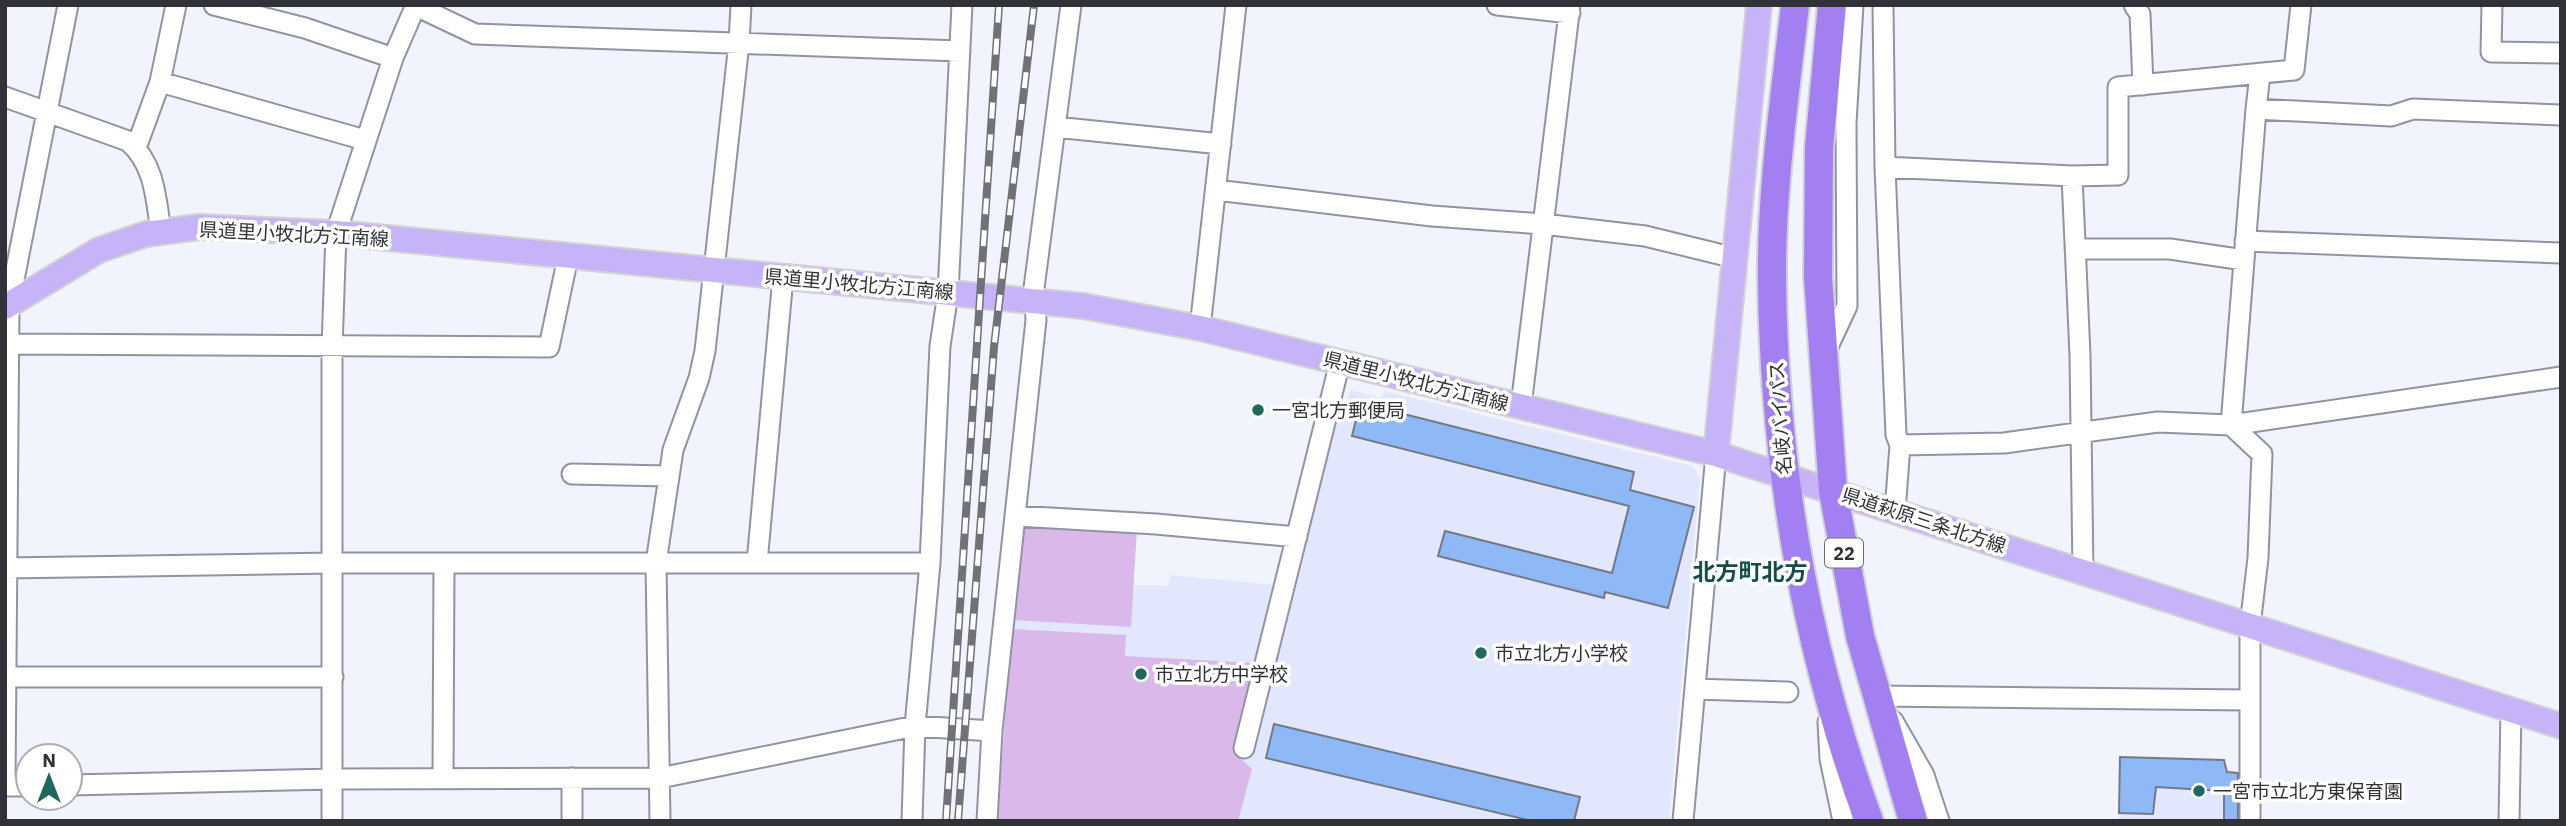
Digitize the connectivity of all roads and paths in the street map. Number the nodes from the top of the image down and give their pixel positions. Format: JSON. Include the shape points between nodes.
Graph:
{"nodes":[{"id":1,"x":68,"y":5,"type":"edge"},
{"id":2,"x":177,"y":5,"type":"edge"},
{"id":3,"x":214,"y":5,"type":"edge"},
{"id":4,"x":741,"y":5,"type":"edge"},
{"id":5,"x":962,"y":5,"type":"edge"},
{"id":6,"x":1071,"y":5,"type":"edge"},
{"id":7,"x":1236,"y":5,"type":"edge"},
{"id":8,"x":1497,"y":5,"type":"edge"},
{"id":9,"x":1759,"y":5,"type":"edge"},
{"id":10,"x":1795,"y":5,"type":"edge"},
{"id":11,"x":1832,"y":5,"type":"edge"},
{"id":12,"x":1853,"y":5,"type":"edge"},
{"id":13,"x":1883,"y":5,"type":"edge"},
{"id":14,"x":2134,"y":5,"type":"edge"},
{"id":15,"x":2301,"y":5,"type":"edge"},
{"id":16,"x":2493,"y":5,"type":"edge"},
{"id":17,"x":416,"y":6,"type":"edge"},
{"id":18,"x":1570,"y":9,"type":"edge"},
{"id":19,"x":452,"y":14,"type":"edge"},
{"id":20,"x":739,"y":43,"type":"junction"},
{"id":21,"x":960,"y":51,"type":"junction"},
{"id":22,"x":2561,"y":53,"type":"edge"},
{"id":23,"x":393,"y":58,"type":"junction"},
{"id":24,"x":2259,"y":74,"type":"junction"},
{"id":25,"x":160,"y":82,"type":"junction"},
{"id":26,"x":2143,"y":85,"type":"junction"},
{"id":27,"x":5,"y":97,"type":"edge"},
{"id":28,"x":2256,"y":109,"type":"junction"},
{"id":29,"x":47,"y":110,"type":"junction"},
{"id":30,"x":2561,"y":115,"type":"edge"},
{"id":31,"x":1055,"y":127,"type":"junction"},
{"id":32,"x":365,"y":140,"type":"junction"},
{"id":33,"x":1221,"y":144,"type":"junction"},
{"id":34,"x":136,"y":148,"type":"junction"},
{"id":35,"x":1885,"y":167,"type":"junction"},
{"id":36,"x":2072,"y":176,"type":"junction"},
{"id":37,"x":1216,"y":190,"type":"junction"},
{"id":38,"x":1543,"y":224,"type":"junction"},
{"id":39,"x":161,"y":232,"type":"junction"},
{"id":40,"x":336,"y":233,"type":"junction"},
{"id":41,"x":2075,"y":249,"type":"junction"},
{"id":42,"x":2245,"y":251,"type":"junction"},
{"id":43,"x":2561,"y":253,"type":"edge"},
{"id":44,"x":568,"y":257,"type":"junction"},
{"id":45,"x":1735,"y":258,"type":"junction"},
{"id":46,"x":714,"y":270,"type":"junction"},
{"id":47,"x":783,"y":277,"type":"junction"},
{"id":48,"x":948,"y":293,"type":"junction"},
{"id":49,"x":1034,"y":300,"type":"junction"},
{"id":50,"x":7,"y":306,"type":"edge"},
{"id":51,"x":1200,"y":328,"type":"junction"},
{"id":52,"x":9,"y":344,"type":"junction"},
{"id":53,"x":332,"y":348,"type":"junction"},
{"id":54,"x":1822,"y":358,"type":"junction"},
{"id":55,"x":1340,"y":362,"type":"junction"},
{"id":56,"x":2561,"y":377,"type":"edge"},
{"id":57,"x":1521,"y":406,"type":"junction"},
{"id":58,"x":2231,"y":425,"type":"junction"},
{"id":59,"x":2080,"y":430,"type":"junction"},
{"id":60,"x":1900,"y":445,"type":"junction"},
{"id":61,"x":1716,"y":454,"type":"junction"},
{"id":62,"x":572,"y":474,"type":"dead end"},
{"id":63,"x":1782,"y":475,"type":"junction"},
{"id":64,"x":669,"y":476,"type":"junction"},
{"id":65,"x":1833,"y":491,"type":"junction"},
{"id":66,"x":1895,"y":512,"type":"junction"},
{"id":67,"x":1015,"y":516,"type":"junction"},
{"id":68,"x":1297,"y":537,"type":"junction"},
{"id":69,"x":757,"y":563,"type":"junction"},
{"id":70,"x":930,"y":563,"type":"junction"},
{"id":71,"x":334,"y":564,"type":"junction"},
{"id":72,"x":444,"y":564,"type":"junction"},
{"id":73,"x":656,"y":564,"type":"junction"},
{"id":74,"x":6,"y":568,"type":"edge"},
{"id":75,"x":2083,"y":571,"type":"junction"},
{"id":76,"x":2250,"y":626,"type":"junction"},
{"id":77,"x":7,"y":677,"type":"junction"},
{"id":78,"x":333,"y":677,"type":"junction"},
{"id":79,"x":1695,"y":689,"type":"junction"},
{"id":80,"x":1788,"y":692,"type":"dead end"},
{"id":81,"x":1827,"y":695,"type":"junction"},
{"id":82,"x":1878,"y":696,"type":"junction"},
{"id":83,"x":2249,"y":700,"type":"junction"},
{"id":84,"x":2511,"y":710,"type":"junction"},
{"id":85,"x":915,"y":726,"type":"junction"},
{"id":86,"x":2561,"y":726,"type":"edge"},
{"id":87,"x":992,"y":731,"type":"junction"},
{"id":88,"x":1244,"y":748,"type":"dead end"},
{"id":89,"x":572,"y":778,"type":"junction"},
{"id":90,"x":660,"y":778,"type":"junction"},
{"id":91,"x":333,"y":779,"type":"junction"},
{"id":92,"x":443,"y":779,"type":"junction"},
{"id":93,"x":5,"y":785,"type":"edge"},
{"id":94,"x":84,"y":785,"type":"edge"},
{"id":95,"x":332,"y":821,"type":"edge"},
{"id":96,"x":572,"y":821,"type":"edge"},
{"id":97,"x":660,"y":821,"type":"edge"},
{"id":98,"x":912,"y":821,"type":"edge"},
{"id":99,"x":987,"y":821,"type":"edge"},
{"id":100,"x":1683,"y":821,"type":"edge"},
{"id":101,"x":1843,"y":821,"type":"edge"},
{"id":102,"x":1869,"y":821,"type":"edge"},
{"id":103,"x":1913,"y":821,"type":"edge"},
{"id":104,"x":1939,"y":821,"type":"edge"},
{"id":105,"x":2250,"y":821,"type":"edge"},
{"id":106,"x":2509,"y":821,"type":"edge"}],
"edges":[{"from":1,"to":29,"type":"street"},
{"from":2,"to":25,"type":"street"},
{"from":3,"to":23,"type":"street","via":[[305,28]]},
{"from":4,"to":20,"type":"street"},
{"from":5,"to":21,"type":"street"},
{"from":6,"to":31,"type":"street"},
{"from":7,"to":33,"type":"street"},
{"from":8,"to":18,"type":"street"},
{"from":9,"to":45,"type":"main road"},
{"from":10,"to":63,"type":"highway","name":"名岐バイパス","number":"22","via":[[1779,149],[1772,279]]},
{"from":11,"to":54,"type":"highway","number":"22","via":[[1819,148]]},
{"from":12,"to":54,"type":"street","via":[[1846,124],[1847,306]]},
{"from":13,"to":35,"type":"street"},
{"from":14,"to":26,"type":"street","via":[[2140,14]]},
{"from":15,"to":24,"type":"street","via":[[2294,70]]},
{"from":16,"to":22,"type":"street","via":[[2491,52]]},
{"from":17,"to":19,"type":"street"},
{"from":17,"to":23,"type":"street"},
{"from":18,"to":38,"type":"street"},
{"from":19,"to":20,"type":"street","via":[[475,34]]},
{"from":20,"to":21,"type":"street"},
{"from":20,"to":46,"type":"street"},
{"from":21,"to":48,"type":"street"},
{"from":23,"to":32,"type":"street"},
{"from":24,"to":26,"type":"street"},
{"from":24,"to":28,"type":"street"},
{"from":25,"to":32,"type":"street"},
{"from":25,"to":34,"type":"street"},
{"from":26,"to":36,"type":"street","via":[[2118,88],[2118,175]]},
{"from":27,"to":29,"type":"street"},
{"from":28,"to":30,"type":"street","via":[[2391,116],[2413,109]]},
{"from":28,"to":42,"type":"street"},
{"from":29,"to":34,"type":"street"},
{"from":29,"to":50,"type":"street"},
{"from":31,"to":33,"type":"street"},
{"from":31,"to":49,"type":"street"},
{"from":32,"to":40,"type":"street"},
{"from":33,"to":37,"type":"street"},
{"from":34,"to":39,"type":"street","via":[[154,183]]},
{"from":35,"to":36,"type":"street"},
{"from":35,"to":60,"type":"street"},
{"from":36,"to":41,"type":"street"},
{"from":37,"to":38,"type":"street","via":[[1432,216]]},
{"from":37,"to":51,"type":"street"},
{"from":38,"to":45,"type":"street","via":[[1645,236]]},
{"from":38,"to":57,"type":"street"},
{"from":39,"to":40,"type":"main road","name":"県道里小牧北方江南線","via":[[199,227]]},
{"from":39,"to":50,"type":"main road","name":"県道里小牧北方江南線","via":[[99,250]]},
{"from":40,"to":44,"type":"main road","name":"県道里小牧北方江南線"},
{"from":40,"to":53,"type":"street"},
{"from":41,"to":42,"type":"street"},
{"from":41,"to":59,"type":"street"},
{"from":42,"to":43,"type":"street"},
{"from":42,"to":58,"type":"street"},
{"from":44,"to":46,"type":"main road","name":"県道里小牧北方江南線"},
{"from":44,"to":53,"type":"street","via":[[549,347]]},
{"from":45,"to":61,"type":"main road"},
{"from":46,"to":47,"type":"main road","name":"県道里小牧北方江南線"},
{"from":46,"to":64,"type":"street","via":[[699,378],[673,450]]},
{"from":47,"to":48,"type":"main road","name":"県道里小牧北方江南線"},
{"from":47,"to":69,"type":"street"},
{"from":48,"to":49,"type":"main road","name":"県道里小牧北方江南線"},
{"from":48,"to":70,"type":"street","via":[[940,346]]},
{"from":49,"to":51,"type":"main road","name":"県道里小牧北方江南線"},
{"from":49,"to":67,"type":"street","via":[[1036,320]]},
{"from":50,"to":52,"type":"street"},
{"from":51,"to":55,"type":"main road","name":"県道里小牧北方江南線"},
{"from":52,"to":53,"type":"street"},
{"from":52,"to":74,"type":"street"},
{"from":53,"to":71,"type":"street"},
{"from":54,"to":65,"type":"highway","number":"22"},
{"from":55,"to":57,"type":"main road","name":"県道里小牧北方江南線"},
{"from":55,"to":68,"type":"street"},
{"from":56,"to":58,"type":"street"},
{"from":57,"to":61,"type":"main road","name":"県道里小牧北方江南線"},
{"from":58,"to":59,"type":"street","via":[[2158,422]]},
{"from":58,"to":76,"type":"street","via":[[2262,454]]},
{"from":59,"to":60,"type":"street","via":[[2004,443]]},
{"from":59,"to":75,"type":"street"},
{"from":60,"to":66,"type":"street"},
{"from":61,"to":63,"type":"main road","name":"県道萩原三条北方線"},
{"from":61,"to":79,"type":"street"},
{"from":62,"to":64,"type":"street"},
{"from":63,"to":65,"type":"main road","name":"県道萩原三条北方線"},
{"from":63,"to":81,"type":"highway","name":"名岐バイパス","number":"22"},
{"from":64,"to":73,"type":"street"},
{"from":65,"to":66,"type":"main road","name":"県道萩原三条北方線"},
{"from":65,"to":82,"type":"highway","number":"22","via":[[1860,636]]},
{"from":66,"to":75,"type":"main road","name":"県道萩原三条北方線"},
{"from":67,"to":68,"type":"street"},
{"from":67,"to":87,"type":"street"},
{"from":68,"to":88,"type":"street"},
{"from":69,"to":70,"type":"street"},
{"from":69,"to":73,"type":"street"},
{"from":70,"to":85,"type":"street"},
{"from":71,"to":72,"type":"street"},
{"from":71,"to":74,"type":"street"},
{"from":71,"to":78,"type":"street"},
{"from":72,"to":73,"type":"street"},
{"from":72,"to":92,"type":"street"},
{"from":73,"to":90,"type":"street"},
{"from":74,"to":77,"type":"street"},
{"from":75,"to":76,"type":"main road","name":"県道萩原三条北方線"},
{"from":76,"to":83,"type":"street"},
{"from":76,"to":84,"type":"main road","name":"県道萩原三条北方線"},
{"from":77,"to":78,"type":"street"},
{"from":77,"to":93,"type":"street"},
{"from":78,"to":91,"type":"street"},
{"from":79,"to":80,"type":"street"},
{"from":79,"to":100,"type":"street"},
{"from":81,"to":101,"type":"street","via":[[1830,759]]},
{"from":81,"to":102,"type":"highway","name":"名岐バイパス","number":"22"},
{"from":82,"to":83,"type":"street"},
{"from":82,"to":103,"type":"highway","number":"22"},
{"from":82,"to":104,"type":"street","via":[[1924,775]]},
{"from":83,"to":105,"type":"street"},
{"from":84,"to":86,"type":"main road","name":"県道萩原三条北方線"},
{"from":84,"to":106,"type":"street"},
{"from":85,"to":87,"type":"street"},
{"from":85,"to":90,"type":"street"},
{"from":85,"to":98,"type":"street"},
{"from":87,"to":99,"type":"street"},
{"from":89,"to":90,"type":"street"},
{"from":89,"to":92,"type":"street"},
{"from":89,"to":96,"type":"street"},
{"from":90,"to":97,"type":"street"},
{"from":91,"to":92,"type":"street"},
{"from":91,"to":94,"type":"street"},
{"from":91,"to":95,"type":"street"}]}
